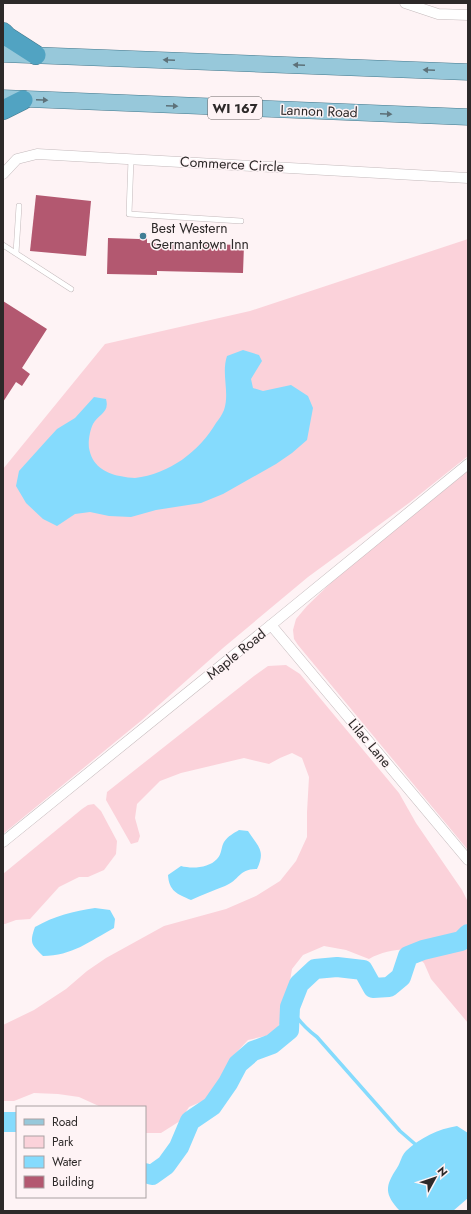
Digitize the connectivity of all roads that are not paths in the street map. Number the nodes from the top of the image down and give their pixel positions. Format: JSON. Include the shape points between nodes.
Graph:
{"nodes":[{"id":1,"x":405,"y":3,"type":"edge"},
{"id":2,"x":468,"y":15,"type":"edge"},
{"id":3,"x":3,"y":32,"type":"edge"},
{"id":4,"x":3,"y":54,"type":"edge"},
{"id":5,"x":36,"y":55,"type":"junction"},
{"id":6,"x":468,"y":72,"type":"edge"},
{"id":7,"x":3,"y":98,"type":"edge"},
{"id":8,"x":23,"y":100,"type":"junction"},
{"id":9,"x":3,"y":110,"type":"edge"},
{"id":10,"x":468,"y":117,"type":"edge"},
{"id":11,"x":131,"y":159,"type":"junction"},
{"id":12,"x":3,"y":174,"type":"edge"},
{"id":13,"x":468,"y":178,"type":"edge"},
{"id":14,"x":19,"y":206,"type":"dead end"},
{"id":15,"x":241,"y":221,"type":"dead end"},
{"id":16,"x":3,"y":245,"type":"edge"},
{"id":17,"x":16,"y":253,"type":"junction"},
{"id":18,"x":71,"y":289,"type":"dead end"},
{"id":19,"x":468,"y":464,"type":"edge"},
{"id":20,"x":271,"y":625,"type":"junction"},
{"id":21,"x":3,"y":842,"type":"edge"},
{"id":22,"x":468,"y":860,"type":"edge"}],
"edges":[{"from":1,"to":2,"type":"street","via":[[438,14]]},
{"from":3,"to":5,"type":"highway"},
{"from":4,"to":5,"type":"main road"},
{"from":6,"to":5,"type":"main road","one_way":true},
{"from":7,"to":8,"type":"main road","name":"Lannon Road","number":"WI 167"},
{"from":8,"to":9,"type":"highway"},
{"from":8,"to":10,"type":"main road","name":"Lannon Road","number":"WI 167","one_way":true},
{"from":11,"to":12,"type":"street","name":"Commerce Circle","via":[[37,154],[17,159]]},
{"from":11,"to":13,"type":"street","name":"Commerce Circle"},
{"from":11,"to":15,"type":"lane","via":[[129,214]]},
{"from":14,"to":17,"type":"lane"},
{"from":16,"to":17,"type":"lane"},
{"from":17,"to":18,"type":"lane"},
{"from":19,"to":20,"type":"street","name":"Maple Road"},
{"from":20,"to":21,"type":"street","name":"Maple Road"},
{"from":20,"to":22,"type":"street","name":"Lilac Lane"}]}
